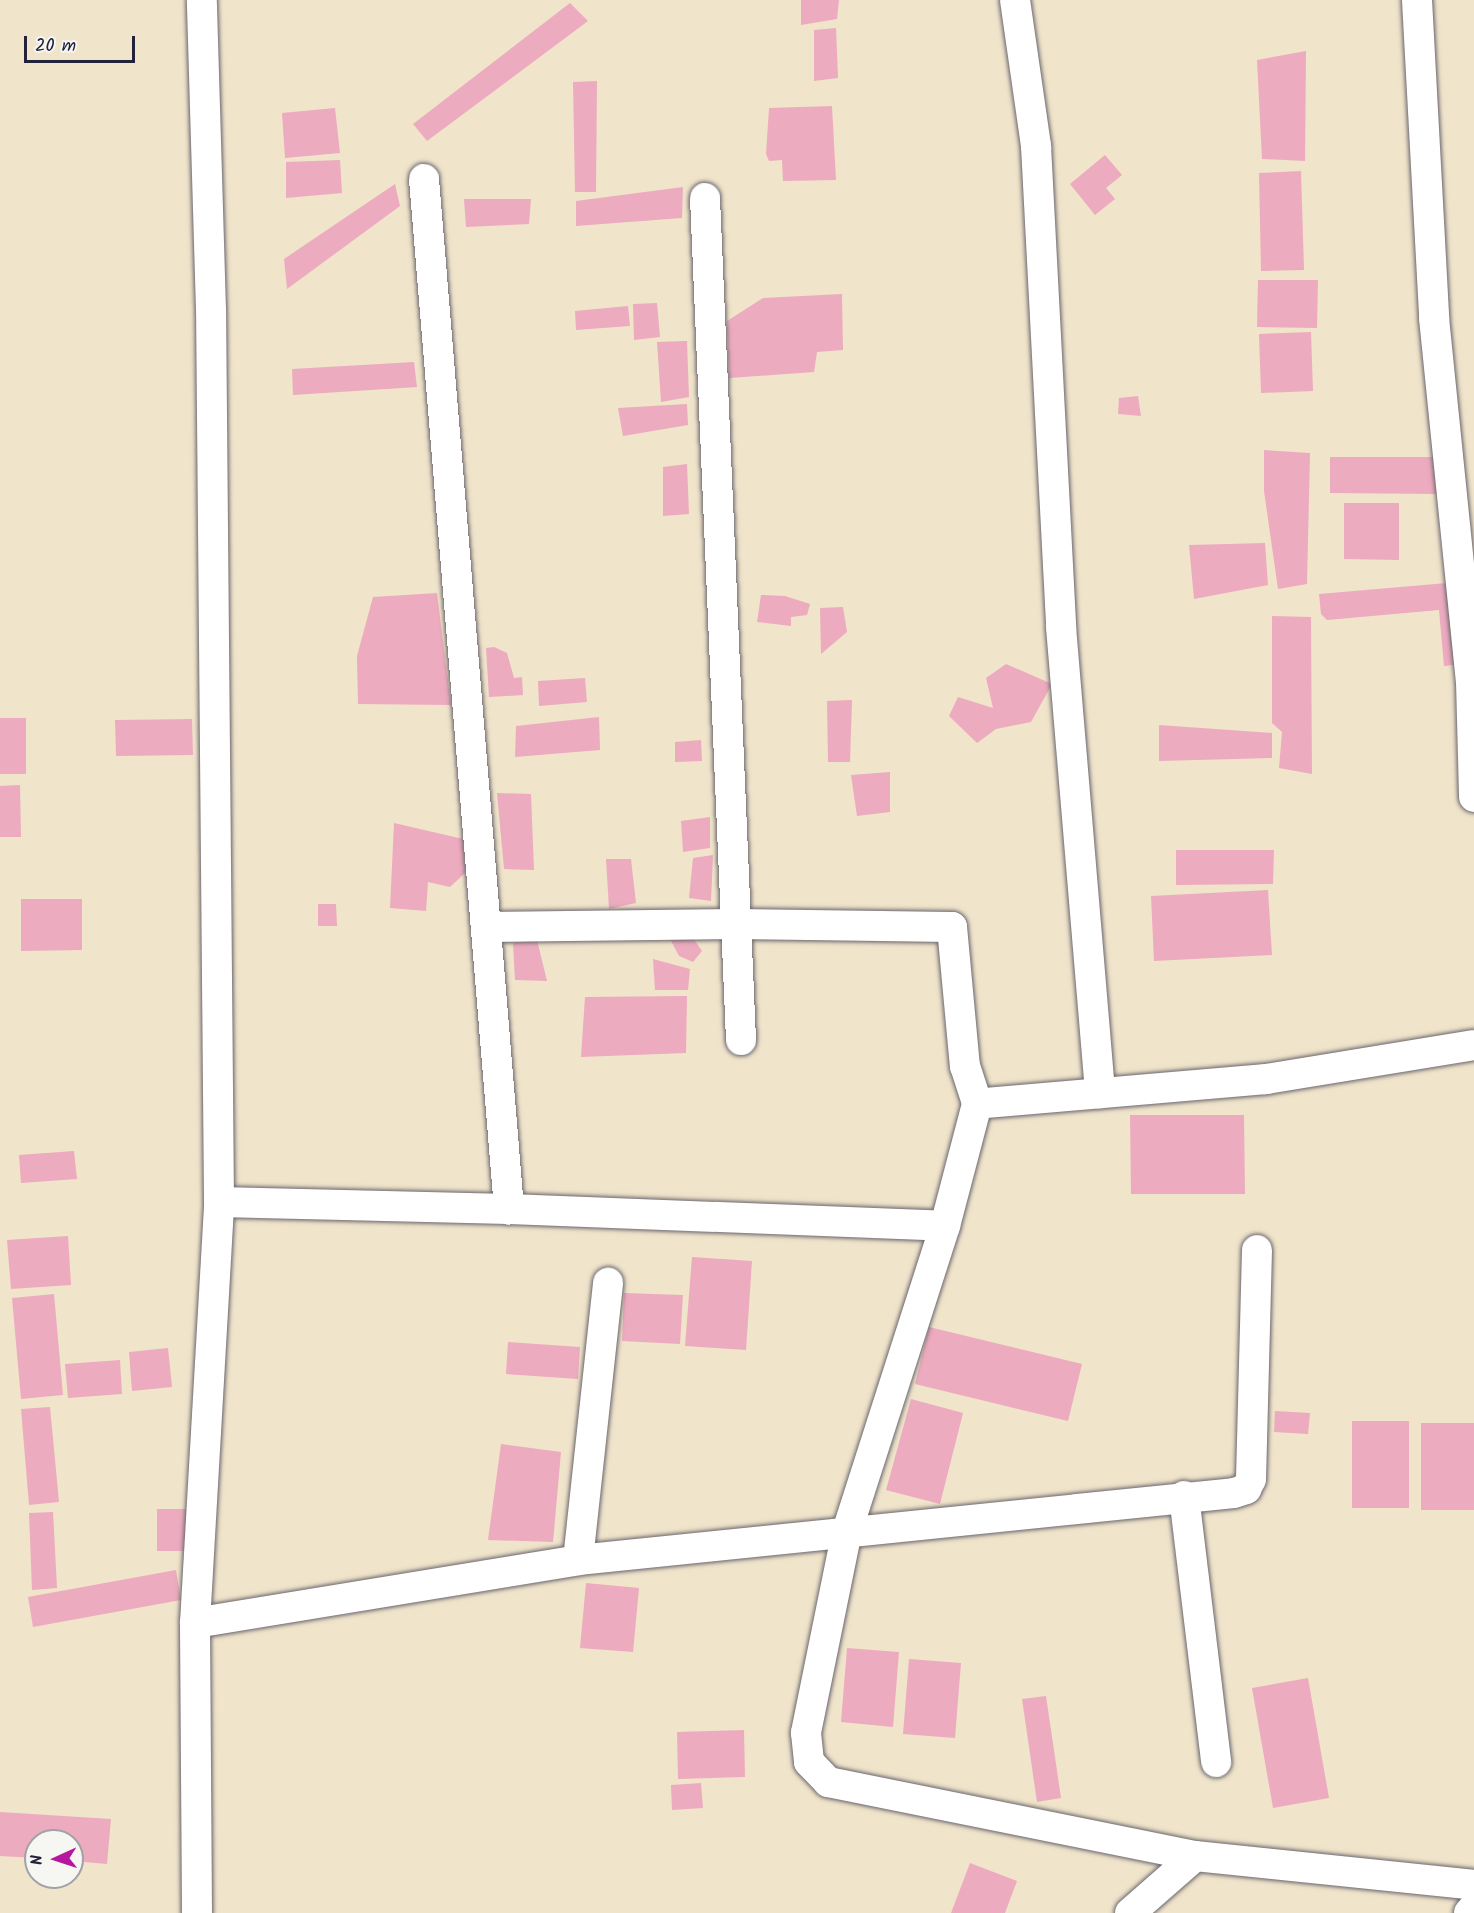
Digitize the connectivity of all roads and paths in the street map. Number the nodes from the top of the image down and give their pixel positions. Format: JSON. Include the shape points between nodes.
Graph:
{"nodes":[{"id":1,"x":202,"y":0,"type":"edge"},
{"id":2,"x":1015,"y":0,"type":"edge"},
{"id":3,"x":1417,"y":0,"type":"edge"},
{"id":4,"x":424,"y":178,"type":"dead end"},
{"id":5,"x":705,"y":198,"type":"dead end"},
{"id":6,"x":1474,"y":797,"type":"edge"},
{"id":7,"x":736,"y":924,"type":"junction"},
{"id":8,"x":486,"y":927,"type":"junction"},
{"id":9,"x":741,"y":1040,"type":"dead end"},
{"id":10,"x":1474,"y":1045,"type":"edge"},
{"id":11,"x":1100,"y":1094,"type":"junction"},
{"id":12,"x":977,"y":1104,"type":"junction"},
{"id":13,"x":219,"y":1202,"type":"junction"},
{"id":14,"x":509,"y":1209,"type":"junction"},
{"id":15,"x":945,"y":1226,"type":"junction"},
{"id":16,"x":1257,"y":1250,"type":"dead end"},
{"id":17,"x":608,"y":1283,"type":"dead end"},
{"id":18,"x":1184,"y":1496,"type":"junction"},
{"id":19,"x":847,"y":1531,"type":"junction"},
{"id":20,"x":578,"y":1560,"type":"junction"},
{"id":21,"x":195,"y":1623,"type":"junction"},
{"id":22,"x":1216,"y":1762,"type":"dead end"},
{"id":23,"x":1194,"y":1856,"type":"junction"},
{"id":24,"x":1474,"y":1885,"type":"edge"},
{"id":25,"x":1474,"y":1908,"type":"edge"},
{"id":26,"x":197,"y":1913,"type":"edge"},
{"id":27,"x":1130,"y":1913,"type":"edge"},
{"id":28,"x":1469,"y":1913,"type":"edge"}],
"edges":[{"from":1,"to":13,"type":"street","via":[[211,310]]},
{"from":2,"to":11,"type":"street","via":[[1036,147],[1061,627]]},
{"from":3,"to":6,"type":"street","via":[[1434,318],[1471,681]]},
{"from":4,"to":8,"type":"street"},
{"from":5,"to":7,"type":"street"},
{"from":7,"to":8,"type":"street"},
{"from":7,"to":9,"type":"street"},
{"from":7,"to":12,"type":"street","via":[[952,927],[965,1066]]},
{"from":8,"to":14,"type":"street"},
{"from":10,"to":11,"type":"street","via":[[1266,1078]]},
{"from":11,"to":12,"type":"street"},
{"from":12,"to":15,"type":"street"},
{"from":13,"to":14,"type":"street"},
{"from":13,"to":21,"type":"street"},
{"from":14,"to":15,"type":"street"},
{"from":15,"to":19,"type":"street"},
{"from":16,"to":18,"type":"street","via":[[1251,1479],[1246,1489],[1234,1493]]},
{"from":17,"to":20,"type":"street"},
{"from":18,"to":19,"type":"street"},
{"from":18,"to":22,"type":"street"},
{"from":19,"to":20,"type":"street"},
{"from":19,"to":23,"type":"street","via":[[806,1733],[808,1762],[828,1782]]},
{"from":20,"to":21,"type":"street"},
{"from":21,"to":26,"type":"street"},
{"from":23,"to":24,"type":"street"},
{"from":23,"to":27,"type":"street"},
{"from":25,"to":28,"type":"street"}]}
